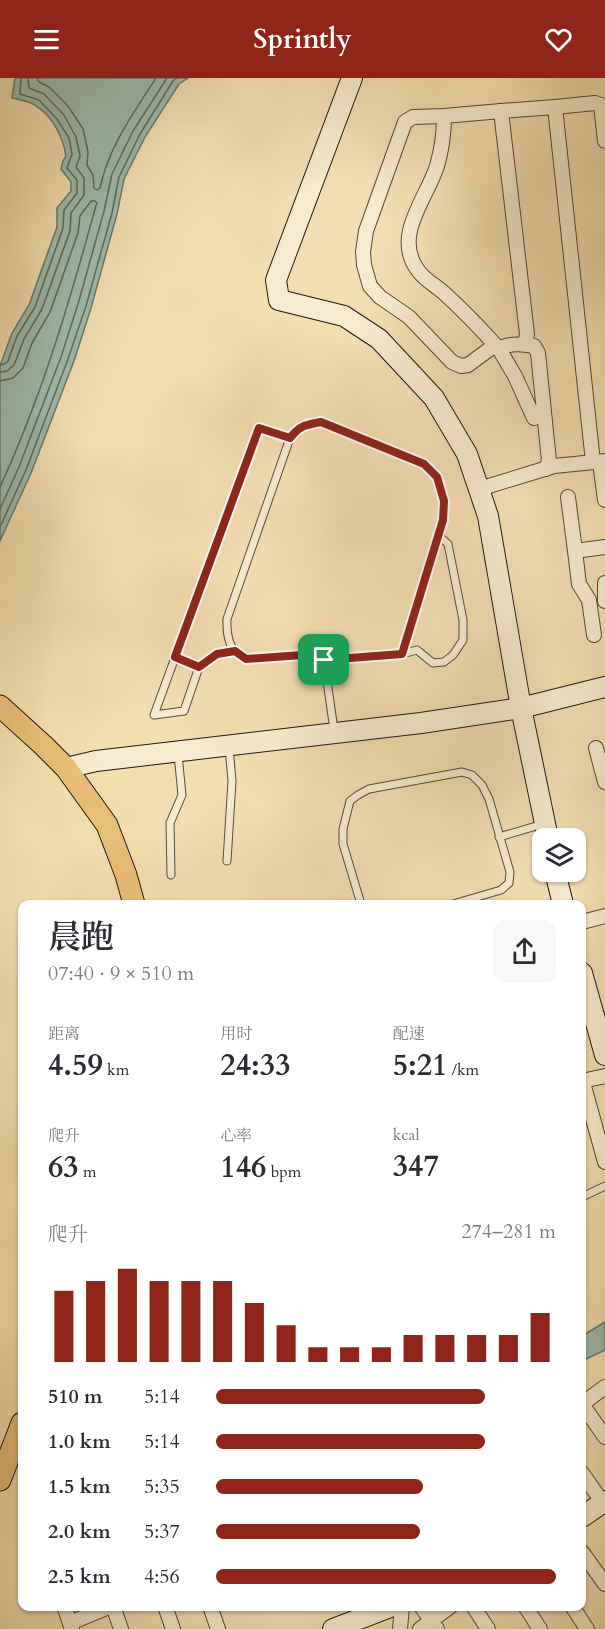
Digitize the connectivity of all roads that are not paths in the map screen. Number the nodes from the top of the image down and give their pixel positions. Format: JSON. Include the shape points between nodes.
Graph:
{"nodes":[{"id":1,"x":352,"y":78,"type":"edge"},
{"id":2,"x":555,"y":107,"type":"junction"},
{"id":3,"x":501,"y":111,"type":"junction"},
{"id":4,"x":444,"y":116,"type":"junction"},
{"id":5,"x":605,"y":141,"type":"edge"},
{"id":6,"x":525,"y":344,"type":"junction"},
{"id":7,"x":497,"y":347,"type":"junction"},
{"id":8,"x":534,"y":418,"type":"dead end"},
{"id":9,"x":290,"y":438,"type":"junction"},
{"id":10,"x":599,"y":462,"type":"edge"},
{"id":11,"x":546,"y":469,"type":"junction"},
{"id":12,"x":479,"y":489,"type":"junction"},
{"id":13,"x":568,"y":497,"type":"dead end"},
{"id":14,"x":605,"y":500,"type":"edge"},
{"id":15,"x":438,"y":535,"type":"junction"},
{"id":16,"x":605,"y":547,"type":"edge"},
{"id":17,"x":575,"y":551,"type":"junction"},
{"id":18,"x":605,"y":583,"type":"edge"},
{"id":19,"x":605,"y":602,"type":"edge"},
{"id":20,"x":594,"y":635,"type":"dead end"},
{"id":21,"x":235,"y":651,"type":"junction"},
{"id":22,"x":402,"y":654,"type":"junction"},
{"id":23,"x":175,"y":657,"type":"junction"},
{"id":24,"x":324,"y":660,"type":"junction"},
{"id":25,"x":199,"y":667,"type":"junction"},
{"id":26,"x":605,"y":687,"type":"edge"},
{"id":27,"x":0,"y":706,"type":"edge"},
{"id":28,"x":521,"y":708,"type":"junction"},
{"id":29,"x":334,"y":733,"type":"junction"},
{"id":30,"x":228,"y":746,"type":"junction"},
{"id":31,"x":596,"y":748,"type":"dead end"},
{"id":32,"x":178,"y":752,"type":"junction"},
{"id":33,"x":66,"y":768,"type":"junction"},
{"id":34,"x":605,"y":782,"type":"edge"},
{"id":35,"x":546,"y":828,"type":"edge"},
{"id":36,"x":532,"y":833,"type":"edge"},
{"id":37,"x":499,"y":837,"type":"junction"},
{"id":38,"x":227,"y":861,"type":"dead end"},
{"id":39,"x":171,"y":875,"type":"dead end"},
{"id":40,"x":558,"y":882,"type":"edge"},
{"id":41,"x":133,"y":900,"type":"edge"},
{"id":42,"x":360,"y":900,"type":"edge"},
{"id":43,"x":467,"y":900,"type":"edge"},
{"id":44,"x":562,"y":900,"type":"edge"},
{"id":45,"x":605,"y":916,"type":"edge"},
{"id":46,"x":586,"y":921,"type":"edge"},
{"id":47,"x":586,"y":988,"type":"edge"},
{"id":48,"x":605,"y":1056,"type":"edge"},
{"id":49,"x":605,"y":1076,"type":"edge"},
{"id":50,"x":586,"y":1079,"type":"edge"},
{"id":51,"x":586,"y":1094,"type":"edge"},
{"id":52,"x":605,"y":1162,"type":"edge"},
{"id":53,"x":605,"y":1186,"type":"edge"},
{"id":54,"x":586,"y":1195,"type":"edge"},
{"id":55,"x":605,"y":1388,"type":"edge"},
{"id":56,"x":586,"y":1401,"type":"edge"},
{"id":57,"x":586,"y":1410,"type":"edge"},
{"id":58,"x":605,"y":1437,"type":"edge"},
{"id":59,"x":18,"y":1438,"type":"edge"},
{"id":60,"x":10,"y":1467,"type":"edge"},
{"id":61,"x":586,"y":1478,"type":"edge"},
{"id":62,"x":604,"y":1503,"type":"edge"},
{"id":63,"x":586,"y":1514,"type":"edge"},
{"id":64,"x":586,"y":1558,"type":"edge"},
{"id":65,"x":605,"y":1584,"type":"edge"},
{"id":66,"x":66,"y":1611,"type":"edge"},
{"id":67,"x":102,"y":1611,"type":"edge"},
{"id":68,"x":114,"y":1611,"type":"edge"},
{"id":69,"x":167,"y":1611,"type":"edge"},
{"id":70,"x":212,"y":1611,"type":"edge"},
{"id":71,"x":380,"y":1611,"type":"edge"},
{"id":72,"x":402,"y":1611,"type":"edge"},
{"id":73,"x":423,"y":1611,"type":"edge"},
{"id":74,"x":446,"y":1611,"type":"edge"},
{"id":75,"x":476,"y":1611,"type":"edge"},
{"id":76,"x":528,"y":1611,"type":"edge"},
{"id":77,"x":575,"y":1611,"type":"edge"},
{"id":78,"x":71,"y":1626,"type":"edge"},
{"id":79,"x":429,"y":1626,"type":"edge"},
{"id":80,"x":121,"y":1629,"type":"edge"},
{"id":81,"x":173,"y":1629,"type":"edge"},
{"id":82,"x":218,"y":1629,"type":"edge"},
{"id":83,"x":333,"y":1629,"type":"edge"},
{"id":84,"x":400,"y":1629,"type":"edge"},
{"id":85,"x":488,"y":1629,"type":"edge"},
{"id":86,"x":540,"y":1629,"type":"edge"},
{"id":87,"x":587,"y":1629,"type":"edge"}],
"edges":[{"from":1,"to":12,"type":"main road","via":[[276,280],[279,300],[344,316],[379,339],[434,398],[467,454]]},
{"from":2,"to":3,"type":"street"},
{"from":2,"to":5,"type":"street","via":[[601,105]]},
{"from":2,"to":10,"type":"street"},
{"from":3,"to":4,"type":"street"},
{"from":3,"to":6,"type":"street","via":[[527,334]]},
{"from":4,"to":7,"type":"street","via":[[437,168],[409,233],[409,256],[418,272],[472,319]]},
{"from":4,"to":7,"type":"street","via":[[413,117],[405,122],[366,231],[364,266],[370,286],[380,297],[409,317],[452,362],[468,365]]},
{"from":6,"to":7,"type":"street"},
{"from":6,"to":11,"type":"street","via":[[534,346],[538,353],[549,461]]},
{"from":7,"to":8,"type":"street"},
{"from":9,"to":15,"type":"lane","via":[[306,424],[321,422],[424,464],[437,477],[444,501]]},
{"from":9,"to":21,"type":"lane","via":[[227,619],[226,636]]},
{"from":9,"to":23,"type":"lane","via":[[259,428]]},
{"from":10,"to":11,"type":"street"},
{"from":10,"to":14,"type":"street"},
{"from":11,"to":12,"type":"street"},
{"from":12,"to":28,"type":"main road","via":[[488,516]]},
{"from":13,"to":17,"type":"street"},
{"from":15,"to":22,"type":"lane"},
{"from":15,"to":22,"type":"lane","via":[[448,544],[463,620],[463,640],[444,662],[433,663],[417,650]]},
{"from":16,"to":17,"type":"street"},
{"from":17,"to":20,"type":"street","via":[[579,584],[589,600]]},
{"from":18,"to":19,"type":"street"},
{"from":21,"to":24,"type":"lane","via":[[246,659],[302,655]]},
{"from":21,"to":25,"type":"lane","via":[[217,654]]},
{"from":22,"to":24,"type":"lane"},
{"from":23,"to":25,"type":"lane"},
{"from":23,"to":25,"type":"lane","via":[[154,715],[184,711]]},
{"from":24,"to":29,"type":"lane"},
{"from":26,"to":28,"type":"main road"},
{"from":27,"to":33,"type":"main road"},
{"from":28,"to":29,"type":"main road"},
{"from":28,"to":35,"type":"main road"},
{"from":29,"to":30,"type":"main road"},
{"from":30,"to":32,"type":"main road"},
{"from":30,"to":38,"type":"lane","via":[[232,781]]},
{"from":31,"to":34,"type":"street"},
{"from":32,"to":33,"type":"main road","via":[[96,760]]},
{"from":32,"to":39,"type":"lane","via":[[182,795],[170,823]]},
{"from":33,"to":41,"type":"main road","via":[[107,825]]},
{"from":36,"to":37,"type":"lane"},
{"from":37,"to":42,"type":"lane","via":[[489,799],[472,775],[462,772],[369,789],[351,801],[343,829]]},
{"from":37,"to":43,"type":"lane","via":[[510,872],[509,884]]},
{"from":40,"to":44,"type":"main road"},
{"from":45,"to":46,"type":"street"},
{"from":47,"to":48,"type":"main road"},
{"from":49,"to":50,"type":"street"},
{"from":51,"to":52,"type":"street"},
{"from":53,"to":54,"type":"lane"},
{"from":55,"to":56,"type":"street"},
{"from":57,"to":58,"type":"street"},
{"from":59,"to":60,"type":"main road"},
{"from":61,"to":62,"type":"street"},
{"from":62,"to":63,"type":"main road"},
{"from":64,"to":65,"type":"street"},
{"from":66,"to":78,"type":"street"},
{"from":67,"to":78,"type":"street"},
{"from":68,"to":80,"type":"street"},
{"from":69,"to":81,"type":"street"},
{"from":70,"to":82,"type":"street"},
{"from":71,"to":83,"type":"main road"},
{"from":72,"to":84,"type":"street"},
{"from":73,"to":79,"type":"street"},
{"from":74,"to":79,"type":"street"},
{"from":75,"to":85,"type":"street"},
{"from":76,"to":86,"type":"street"},
{"from":77,"to":87,"type":"street"}]}
